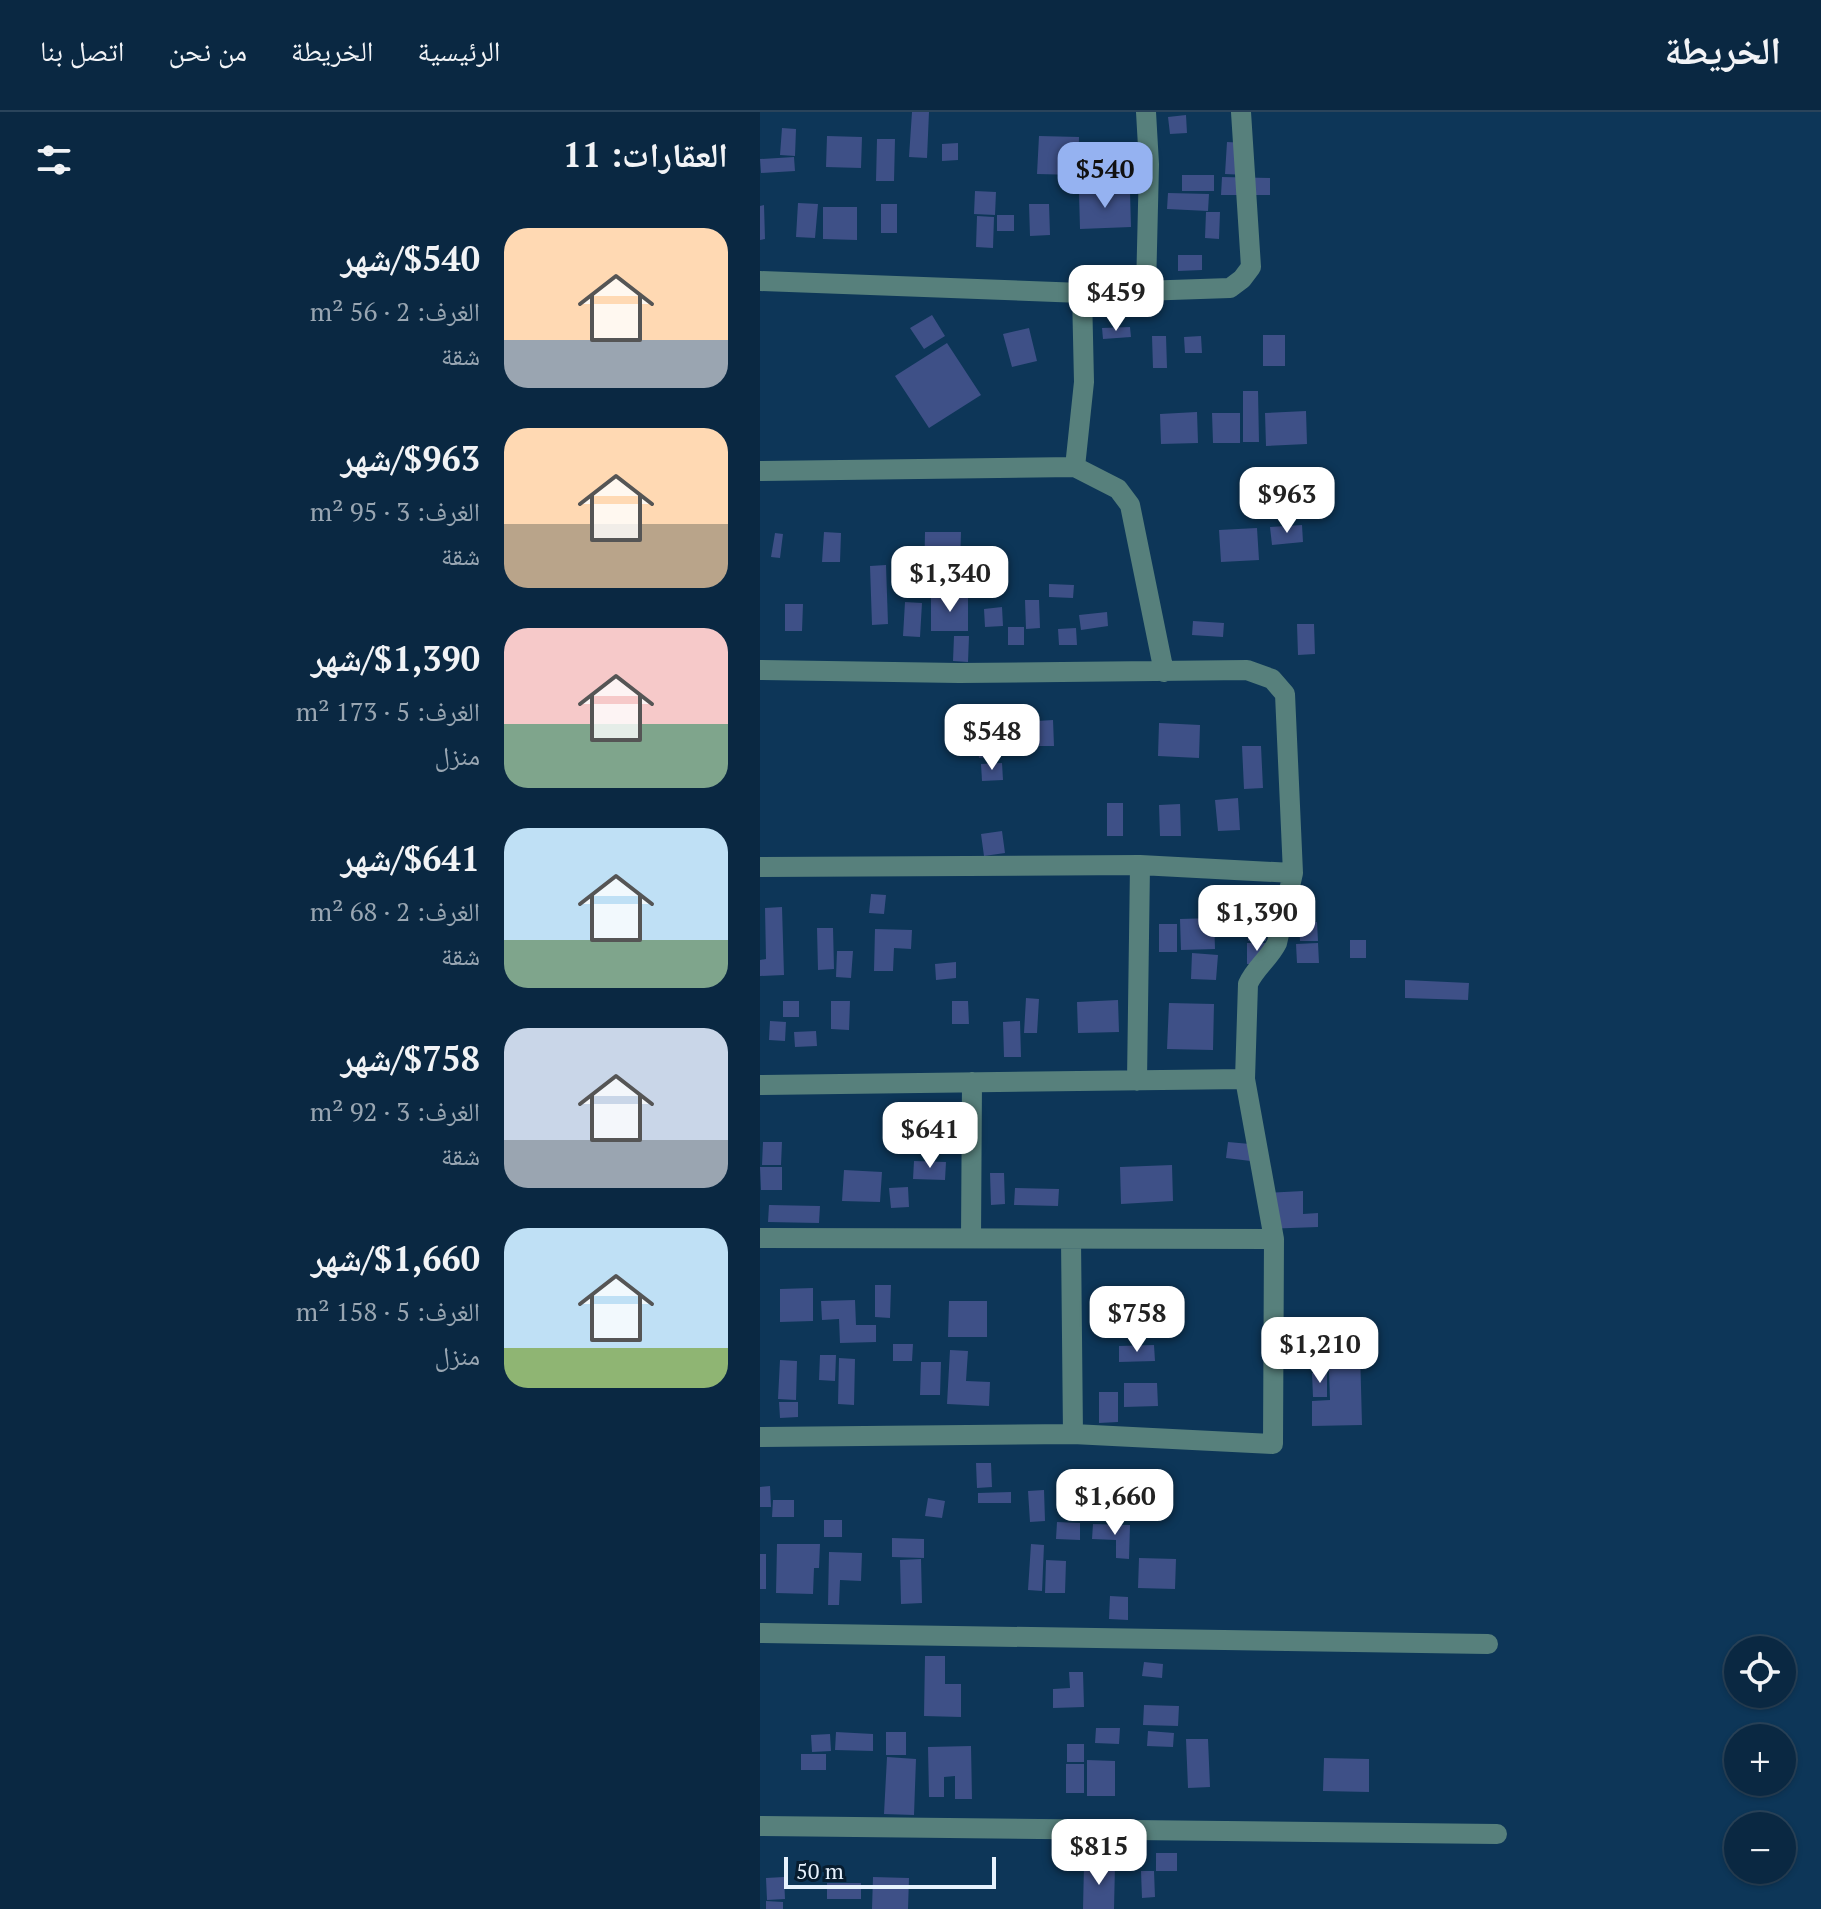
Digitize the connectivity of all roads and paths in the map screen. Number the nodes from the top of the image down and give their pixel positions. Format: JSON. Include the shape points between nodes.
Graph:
{"nodes":[{"id":1,"x":1146,"y":112,"type":"edge"},
{"id":2,"x":1241,"y":112,"type":"edge"},
{"id":3,"x":760,"y":281,"type":"edge"},
{"id":4,"x":1146,"y":290,"type":"junction"},
{"id":5,"x":1082,"y":293,"type":"junction"},
{"id":6,"x":1075,"y":467,"type":"junction"},
{"id":7,"x":760,"y":471,"type":"edge"},
{"id":8,"x":760,"y":670,"type":"edge"},
{"id":9,"x":1164,"y":672,"type":"junction"},
{"id":10,"x":1140,"y":865,"type":"junction"},
{"id":11,"x":760,"y":867,"type":"edge"},
{"id":12,"x":1293,"y":873,"type":"junction"},
{"id":13,"x":1245,"y":1079,"type":"junction"},
{"id":14,"x":1137,"y":1081,"type":"junction"},
{"id":15,"x":972,"y":1082,"type":"junction"},
{"id":16,"x":760,"y":1085,"type":"edge"},
{"id":17,"x":760,"y":1238,"type":"edge"},
{"id":18,"x":971,"y":1238,"type":"junction"},
{"id":19,"x":1071,"y":1239,"type":"junction"},
{"id":20,"x":1274,"y":1239,"type":"junction"},
{"id":21,"x":1073,"y":1434,"type":"junction"},
{"id":22,"x":760,"y":1437,"type":"edge"},
{"id":23,"x":760,"y":1633,"type":"edge"},
{"id":24,"x":1488,"y":1644,"type":"dead end"},
{"id":25,"x":760,"y":1826,"type":"edge"},
{"id":26,"x":1497,"y":1834,"type":"dead end"}],
"edges":[{"from":1,"to":4,"type":"street"},
{"from":2,"to":4,"type":"street","via":[[1251,267],[1230,288]]},
{"from":3,"to":5,"type":"street"},
{"from":4,"to":5,"type":"street"},
{"from":5,"to":6,"type":"street","via":[[1084,382]]},
{"from":6,"to":7,"type":"street"},
{"from":6,"to":9,"type":"street","via":[[1118,489],[1130,505]]},
{"from":8,"to":9,"type":"street"},
{"from":9,"to":12,"type":"street","via":[[1247,670],[1272,679],[1285,694]]},
{"from":10,"to":11,"type":"street"},
{"from":10,"to":12,"type":"street"},
{"from":10,"to":14,"type":"street"},
{"from":12,"to":13,"type":"street","via":[[1277,943],[1248,984]]},
{"from":13,"to":14,"type":"street"},
{"from":13,"to":20,"type":"street"},
{"from":14,"to":15,"type":"street"},
{"from":15,"to":16,"type":"street"},
{"from":15,"to":18,"type":"street"},
{"from":17,"to":18,"type":"street"},
{"from":18,"to":19,"type":"street"},
{"from":19,"to":20,"type":"street"},
{"from":19,"to":21,"type":"street"},
{"from":20,"to":21,"type":"street","via":[[1273,1444]]},
{"from":21,"to":22,"type":"street"},
{"from":23,"to":24,"type":"street"},
{"from":25,"to":26,"type":"street"}]}
